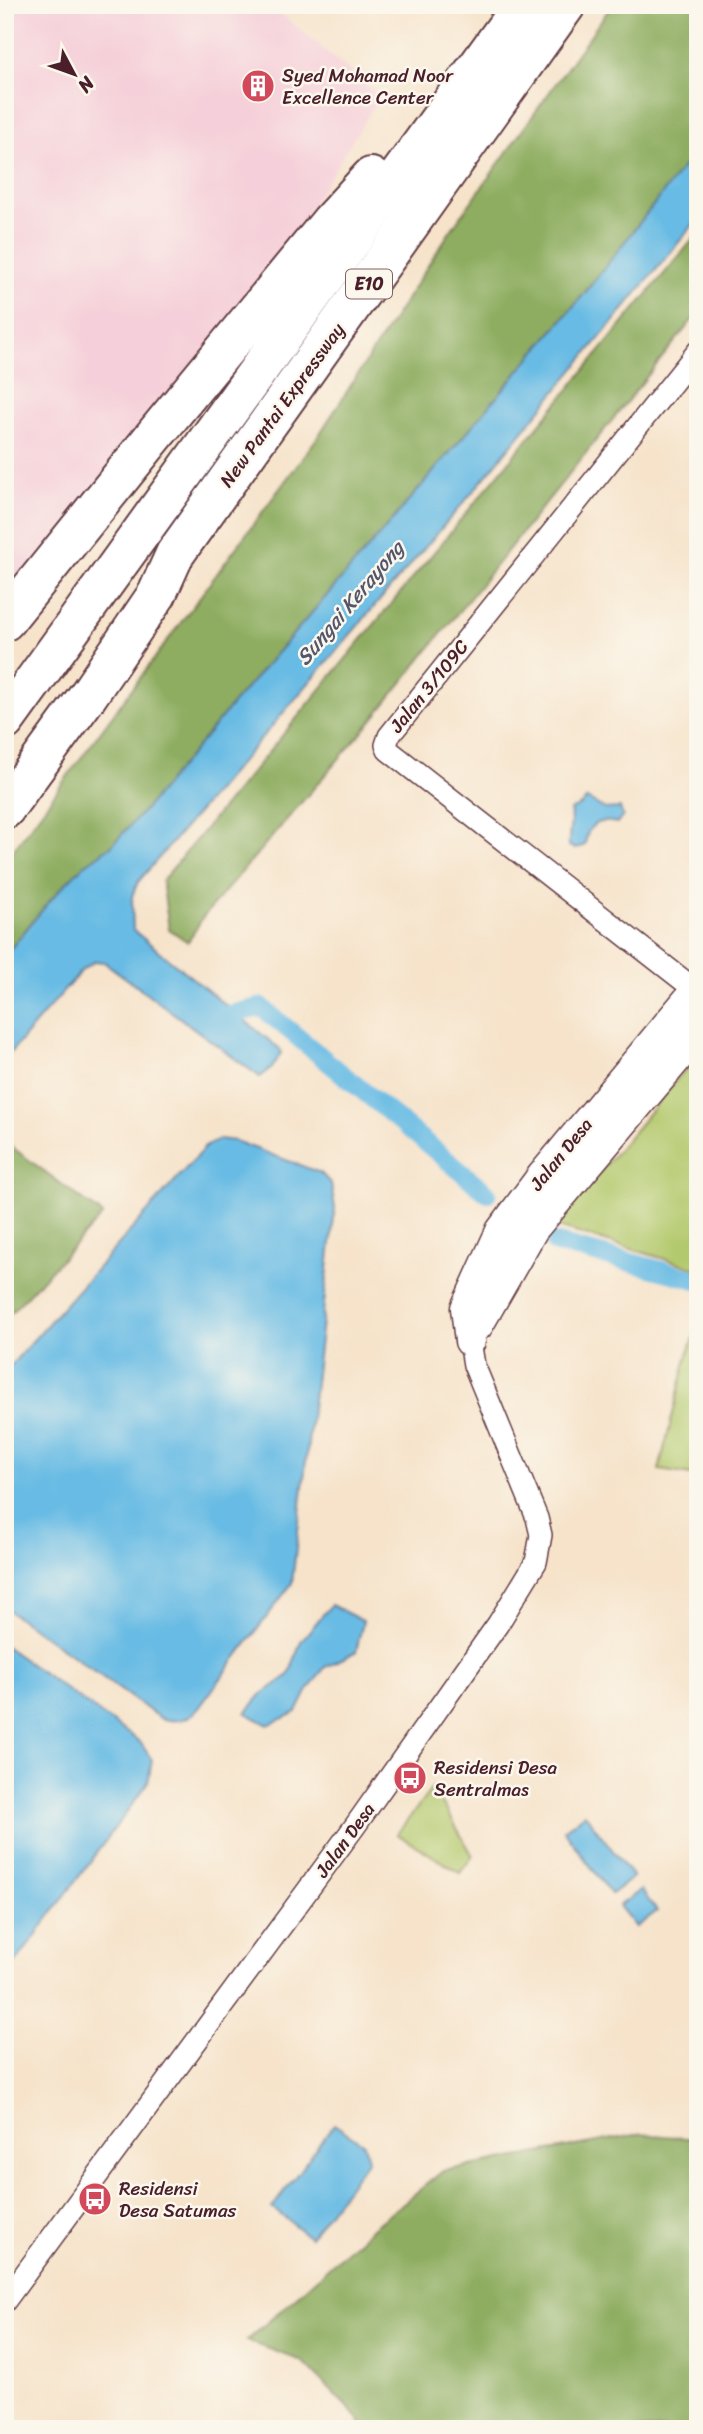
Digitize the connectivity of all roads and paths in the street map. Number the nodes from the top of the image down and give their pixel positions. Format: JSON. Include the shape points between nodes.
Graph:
{"nodes":[{"id":1,"x":522,"y":5,"type":"edge"},
{"id":2,"x":566,"y":5,"type":"edge"},
{"id":3,"x":420,"y":145,"type":"junction"},
{"id":4,"x":698,"y":351,"type":"edge"},
{"id":5,"x":175,"y":554,"type":"junction"},
{"id":6,"x":5,"y":621,"type":"edge"},
{"id":7,"x":54,"y":655,"type":"junction"},
{"id":8,"x":5,"y":703,"type":"edge"},
{"id":9,"x":5,"y":721,"type":"edge"},
{"id":10,"x":5,"y":766,"type":"edge"},
{"id":11,"x":5,"y":808,"type":"edge"},
{"id":12,"x":697,"y":990,"type":"edge"},
{"id":13,"x":698,"y":1033,"type":"edge"},
{"id":14,"x":470,"y":1341,"type":"junction"},
{"id":15,"x":5,"y":2301,"type":"edge"}],
"edges":[{"from":1,"to":3,"type":"highway","name":"New Pantai Expressway","number":"E10"},
{"from":2,"to":5,"type":"highway","name":"New Pantai Expressway","number":"E10"},
{"from":3,"to":6,"type":"highway","via":[[373,175],[330,222]]},
{"from":3,"to":7,"type":"highway","name":"New Pantai Expressway","number":"E10"},
{"from":4,"to":12,"type":"street","name":"Jalan 3/109C","via":[[388,736],[386,745]]},
{"from":5,"to":10,"type":"highway","via":[[142,581]]},
{"from":5,"to":11,"type":"highway","name":"New Pantai Expressway","number":"E10","via":[[157,594]]},
{"from":7,"to":8,"type":"highway"},
{"from":7,"to":9,"type":"highway","name":"New Pantai Expressway","number":"E10"},
{"from":12,"to":14,"type":"main road","name":"Jalan Desa","via":[[542,1175],[501,1231],[466,1308]]},
{"from":13,"to":14,"type":"main road","name":"Jalan Desa","via":[[533,1229]]},
{"from":14,"to":15,"type":"street","name":"Jalan Desa","via":[[474,1365],[537,1518],[541,1535],[536,1562],[498,1624],[355,1826]]}]}
